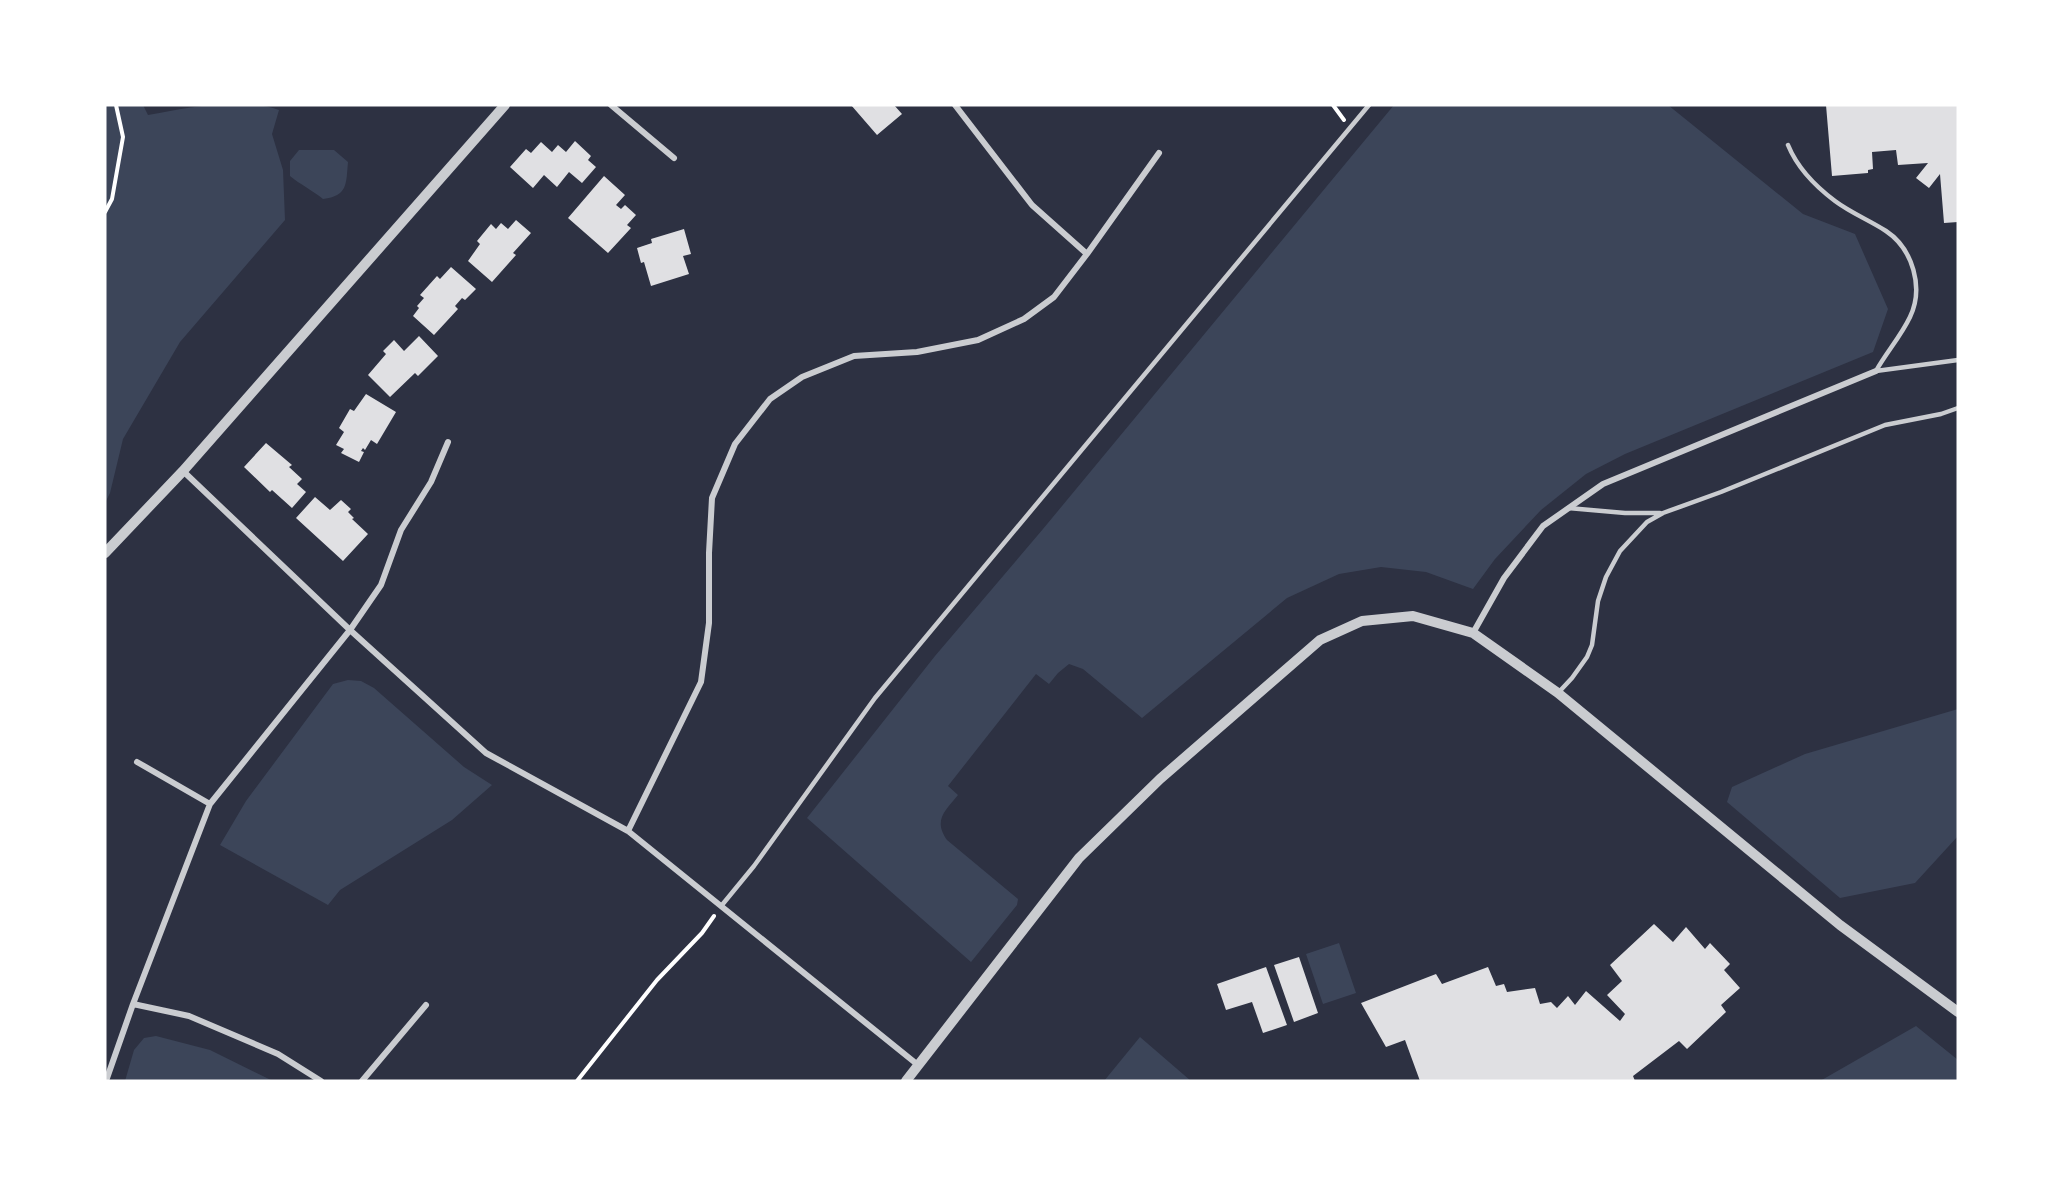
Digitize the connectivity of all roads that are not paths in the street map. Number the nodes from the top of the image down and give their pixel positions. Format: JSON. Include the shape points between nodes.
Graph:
{"nodes":[{"id":1,"x":505,"y":105,"type":"edge"},
{"id":2,"x":611,"y":105,"type":"edge"},
{"id":3,"x":955,"y":105,"type":"edge"},
{"id":4,"x":1369,"y":105,"type":"edge"},
{"id":5,"x":1788,"y":145,"type":"dead end"},
{"id":6,"x":1159,"y":153,"type":"dead end"},
{"id":7,"x":674,"y":158,"type":"dead end"},
{"id":8,"x":1087,"y":254,"type":"junction"},
{"id":9,"x":1958,"y":360,"type":"edge"},
{"id":10,"x":1876,"y":371,"type":"junction"},
{"id":11,"x":1958,"y":408,"type":"edge"},
{"id":12,"x":448,"y":442,"type":"dead end"},
{"id":13,"x":183,"y":471,"type":"junction"},
{"id":14,"x":1568,"y":508,"type":"junction"},
{"id":15,"x":1663,"y":513,"type":"junction"},
{"id":16,"x":105,"y":553,"type":"edge"},
{"id":17,"x":350,"y":630,"type":"junction"},
{"id":18,"x":1473,"y":633,"type":"junction"},
{"id":19,"x":1558,"y":693,"type":"junction"},
{"id":20,"x":137,"y":762,"type":"dead end"},
{"id":21,"x":210,"y":804,"type":"junction"},
{"id":22,"x":628,"y":831,"type":"junction"},
{"id":23,"x":722,"y":905,"type":"junction"},
{"id":24,"x":133,"y":1004,"type":"junction"},
{"id":25,"x":426,"y":1005,"type":"dead end"},
{"id":26,"x":1958,"y":1012,"type":"edge"},
{"id":27,"x":918,"y":1065,"type":"junction"},
{"id":28,"x":106,"y":1081,"type":"edge"},
{"id":29,"x":321,"y":1081,"type":"edge"},
{"id":30,"x":362,"y":1081,"type":"edge"},
{"id":31,"x":906,"y":1081,"type":"edge"}],
"edges":[{"from":1,"to":13,"type":"street"},
{"from":2,"to":7,"type":"street"},
{"from":3,"to":8,"type":"street","via":[[1032,205]]},
{"from":4,"to":23,"type":"lane","via":[[875,698]]},
{"from":5,"to":10,"type":"lane","via":[[1794,159],[1819,187],[1887,232],[1904,248],[1914,271],[1917,292],[1911,316]]},
{"from":6,"to":8,"type":"street"},
{"from":8,"to":22,"type":"street","via":[[1054,297],[1024,320],[978,340],[917,352],[854,356],[802,377],[770,399],[735,444],[712,498],[709,623],[701,682]]},
{"from":9,"to":10,"type":"lane"},
{"from":10,"to":14,"type":"street","via":[[1603,483]]},
{"from":11,"to":15,"type":"lane","via":[[1885,425]]},
{"from":12,"to":17,"type":"street","via":[[431,483],[401,530],[381,585]]},
{"from":13,"to":16,"type":"street"},
{"from":13,"to":17,"type":"street"},
{"from":14,"to":15,"type":"lane"},
{"from":14,"to":18,"type":"street","via":[[1543,526],[1504,578]]},
{"from":15,"to":19,"type":"lane","via":[[1647,522],[1620,551],[1598,601],[1587,657]]},
{"from":17,"to":21,"type":"street"},
{"from":17,"to":22,"type":"street","via":[[486,753]]},
{"from":18,"to":19,"type":"street"},
{"from":18,"to":27,"type":"street","via":[[1413,616],[1362,621],[1320,640],[1160,779],[1079,858]]},
{"from":19,"to":26,"type":"street","via":[[1840,925]]},
{"from":20,"to":21,"type":"street"},
{"from":21,"to":24,"type":"street"},
{"from":22,"to":23,"type":"street"},
{"from":23,"to":27,"type":"street"},
{"from":24,"to":28,"type":"street"},
{"from":24,"to":29,"type":"street","via":[[199,1020],[278,1054]]},
{"from":25,"to":30,"type":"street"},
{"from":27,"to":31,"type":"street"}]}
